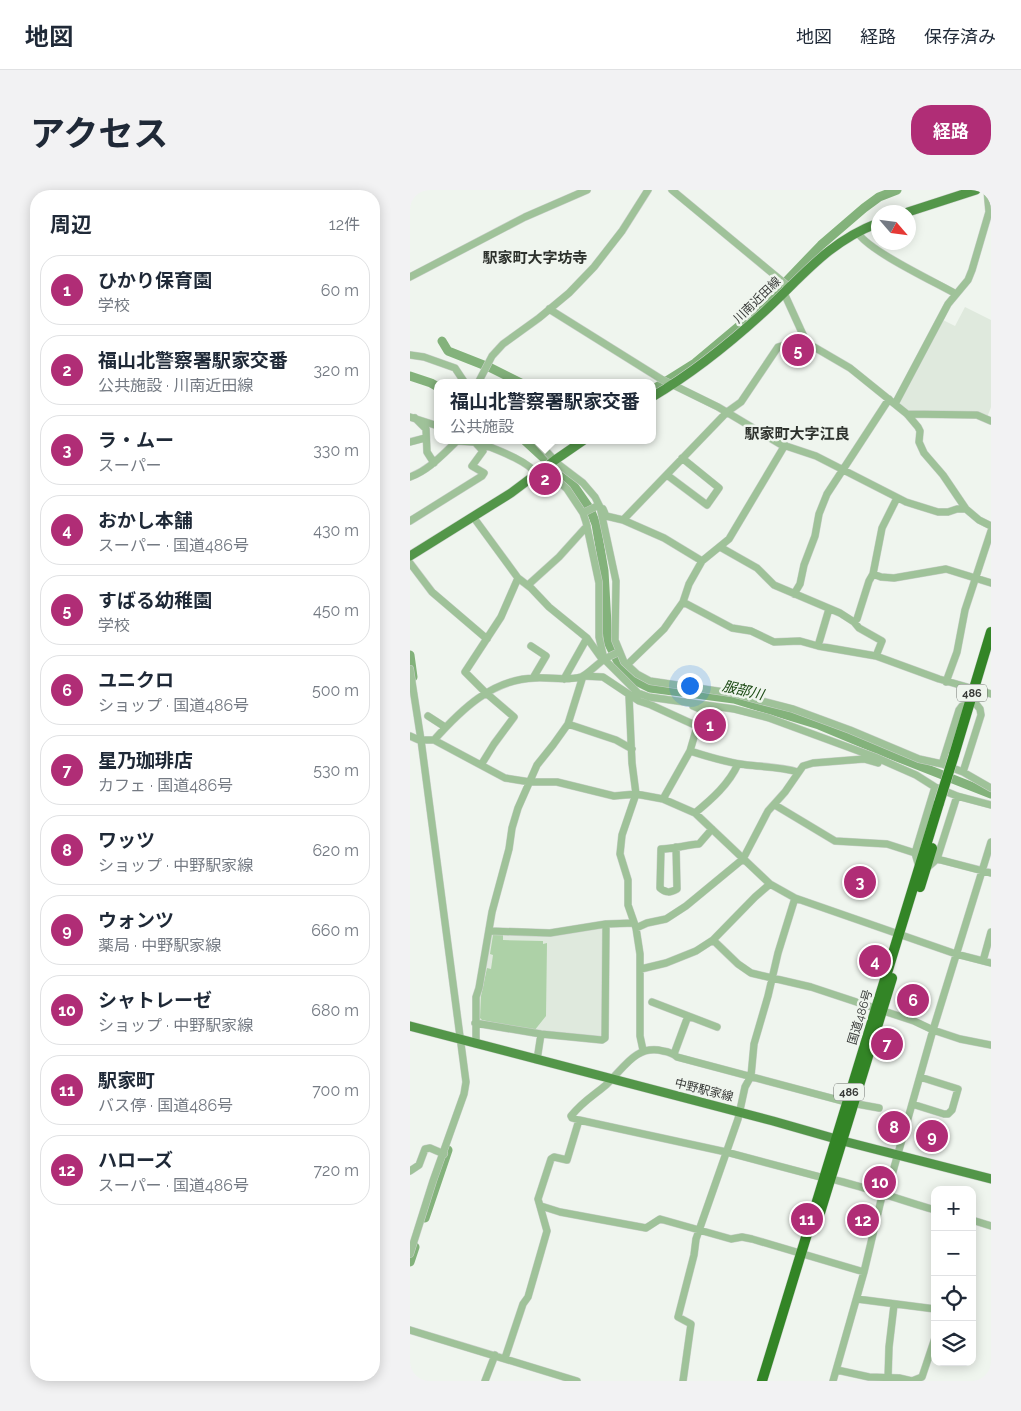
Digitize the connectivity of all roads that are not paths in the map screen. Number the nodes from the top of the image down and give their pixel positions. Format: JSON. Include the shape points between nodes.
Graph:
{"nodes":[{"id":1,"x":587,"y":190,"type":"edge"},
{"id":2,"x":648,"y":190,"type":"edge"},
{"id":3,"x":672,"y":190,"type":"edge"},
{"id":4,"x":976,"y":190,"type":"edge"},
{"id":5,"x":987,"y":190,"type":"edge"},
{"id":6,"x":916,"y":209,"type":"edge"},
{"id":7,"x":871,"y":226,"type":"edge"},
{"id":8,"x":858,"y":232,"type":"junction"},
{"id":9,"x":410,"y":277,"type":"edge"},
{"id":10,"x":786,"y":290,"type":"junction"},
{"id":11,"x":956,"y":294,"type":"junction"},
{"id":12,"x":549,"y":309,"type":"junction"},
{"id":13,"x":806,"y":344,"type":"junction"},
{"id":14,"x":410,"y":355,"type":"edge"},
{"id":15,"x":462,"y":379,"type":"edge"},
{"id":16,"x":480,"y":379,"type":"edge"},
{"id":17,"x":672,"y":385,"type":"junction"},
{"id":18,"x":656,"y":395,"type":"edge"},
{"id":19,"x":892,"y":401,"type":"junction"},
{"id":20,"x":727,"y":412,"type":"junction"},
{"id":21,"x":908,"y":414,"type":"junction"},
{"id":22,"x":412,"y":417,"type":"edge"},
{"id":23,"x":991,"y":421,"type":"edge"},
{"id":24,"x":434,"y":425,"type":"edge"},
{"id":25,"x":425,"y":438,"type":"junction"},
{"id":26,"x":410,"y":442,"type":"edge"},
{"id":27,"x":454,"y":444,"type":"edge"},
{"id":28,"x":476,"y":444,"type":"edge"},
{"id":29,"x":480,"y":444,"type":"edge"},
{"id":30,"x":538,"y":444,"type":"edge"},
{"id":31,"x":579,"y":444,"type":"edge"},
{"id":32,"x":785,"y":445,"type":"junction"},
{"id":33,"x":682,"y":458,"type":"junction"},
{"id":34,"x":434,"y":463,"type":"junction"},
{"id":35,"x":547,"y":467,"type":"junction"},
{"id":36,"x":843,"y":470,"type":"junction"},
{"id":37,"x":667,"y":475,"type":"junction"},
{"id":38,"x":410,"y":477,"type":"edge"},
{"id":39,"x":897,"y":498,"type":"junction"},
{"id":40,"x":598,"y":506,"type":"junction"},
{"id":41,"x":966,"y":509,"type":"junction"},
{"id":42,"x":584,"y":512,"type":"junction"},
{"id":43,"x":474,"y":518,"type":"junction"},
{"id":44,"x":623,"y":520,"type":"junction"},
{"id":45,"x":410,"y":521,"type":"edge"},
{"id":46,"x":587,"y":526,"type":"junction"},
{"id":47,"x":991,"y":526,"type":"edge"},
{"id":48,"x":991,"y":531,"type":"edge"},
{"id":49,"x":720,"y":547,"type":"junction"},
{"id":50,"x":410,"y":556,"type":"edge"},
{"id":51,"x":702,"y":561,"type":"junction"},
{"id":52,"x":410,"y":563,"type":"edge"},
{"id":53,"x":873,"y":574,"type":"junction"},
{"id":54,"x":518,"y":578,"type":"junction"},
{"id":55,"x":976,"y":578,"type":"junction"},
{"id":56,"x":991,"y":583,"type":"edge"},
{"id":57,"x":528,"y":585,"type":"junction"},
{"id":58,"x":794,"y":594,"type":"junction"},
{"id":59,"x":683,"y":602,"type":"junction"},
{"id":60,"x":829,"y":609,"type":"junction"},
{"id":61,"x":854,"y":622,"type":"junction"},
{"id":62,"x":991,"y":632,"type":"edge"},
{"id":63,"x":587,"y":638,"type":"junction"},
{"id":64,"x":487,"y":640,"type":"junction"},
{"id":65,"x":531,"y":646,"type":"dead end"},
{"id":66,"x":818,"y":646,"type":"junction"},
{"id":67,"x":619,"y":652,"type":"junction"},
{"id":68,"x":991,"y":654,"type":"edge"},
{"id":69,"x":876,"y":656,"type":"junction"},
{"id":70,"x":605,"y":659,"type":"junction"},
{"id":71,"x":630,"y":662,"type":"junction"},
{"id":72,"x":410,"y":669,"type":"edge"},
{"id":73,"x":637,"y":674,"type":"junction"},
{"id":74,"x":583,"y":676,"type":"junction"},
{"id":75,"x":533,"y":678,"type":"junction"},
{"id":76,"x":564,"y":679,"type":"junction"},
{"id":77,"x":946,"y":682,"type":"junction"},
{"id":78,"x":977,"y":690,"type":"junction"},
{"id":79,"x":486,"y":693,"type":"junction"},
{"id":80,"x":991,"y":694,"type":"edge"},
{"id":81,"x":629,"y":696,"type":"junction"},
{"id":82,"x":686,"y":702,"type":"junction"},
{"id":83,"x":972,"y":704,"type":"junction"},
{"id":84,"x":428,"y":716,"type":"dead end"},
{"id":85,"x":568,"y":724,"type":"junction"},
{"id":86,"x":697,"y":726,"type":"junction"},
{"id":87,"x":445,"y":727,"type":"junction"},
{"id":88,"x":410,"y":736,"type":"edge"},
{"id":89,"x":421,"y":740,"type":"junction"},
{"id":90,"x":434,"y":740,"type":"junction"},
{"id":91,"x":632,"y":750,"type":"junction"},
{"id":92,"x":690,"y":752,"type":"junction"},
{"id":93,"x":738,"y":764,"type":"junction"},
{"id":94,"x":942,"y":764,"type":"junction"},
{"id":95,"x":480,"y":765,"type":"junction"},
{"id":96,"x":894,"y":765,"type":"junction"},
{"id":97,"x":798,"y":772,"type":"junction"},
{"id":98,"x":963,"y":772,"type":"junction"},
{"id":99,"x":530,"y":782,"type":"junction"},
{"id":100,"x":935,"y":786,"type":"junction"},
{"id":101,"x":991,"y":788,"type":"edge"},
{"id":102,"x":636,"y":794,"type":"junction"},
{"id":103,"x":958,"y":796,"type":"junction"},
{"id":104,"x":663,"y":799,"type":"junction"},
{"id":105,"x":775,"y":804,"type":"junction"},
{"id":106,"x":991,"y":805,"type":"edge"},
{"id":107,"x":695,"y":813,"type":"junction"},
{"id":108,"x":712,"y":829,"type":"junction"},
{"id":109,"x":991,"y":842,"type":"edge"},
{"id":110,"x":676,"y":847,"type":"junction"},
{"id":111,"x":915,"y":853,"type":"junction"},
{"id":112,"x":743,"y":859,"type":"junction"},
{"id":113,"x":937,"y":859,"type":"junction"},
{"id":114,"x":922,"y":868,"type":"junction"},
{"id":115,"x":982,"y":870,"type":"junction"},
{"id":116,"x":991,"y":873,"type":"edge"},
{"id":117,"x":770,"y":884,"type":"junction"},
{"id":118,"x":795,"y":898,"type":"junction"},
{"id":119,"x":606,"y":924,"type":"junction"},
{"id":120,"x":635,"y":926,"type":"junction"},
{"id":121,"x":489,"y":931,"type":"junction"},
{"id":122,"x":991,"y":932,"type":"edge"},
{"id":123,"x":902,"y":936,"type":"junction"},
{"id":124,"x":713,"y":940,"type":"junction"},
{"id":125,"x":956,"y":954,"type":"junction"},
{"id":126,"x":987,"y":962,"type":"edge"},
{"id":127,"x":641,"y":968,"type":"junction"},
{"id":128,"x":772,"y":979,"type":"junction"},
{"id":129,"x":652,"y":1002,"type":"dead end"},
{"id":130,"x":879,"y":1011,"type":"junction"},
{"id":131,"x":688,"y":1016,"type":"junction"},
{"id":132,"x":475,"y":1023,"type":"junction"},
{"id":133,"x":410,"y":1026,"type":"edge"},
{"id":134,"x":717,"y":1027,"type":"dead end"},
{"id":135,"x":933,"y":1030,"type":"junction"},
{"id":136,"x":540,"y":1034,"type":"junction"},
{"id":137,"x":463,"y":1041,"type":"junction"},
{"id":138,"x":476,"y":1044,"type":"junction"},
{"id":139,"x":991,"y":1046,"type":"edge"},
{"id":140,"x":643,"y":1050,"type":"junction"},
{"id":141,"x":674,"y":1054,"type":"junction"},
{"id":142,"x":537,"y":1060,"type":"junction"},
{"id":143,"x":751,"y":1076,"type":"junction"},
{"id":144,"x":920,"y":1077,"type":"junction"},
{"id":145,"x":611,"y":1080,"type":"junction"},
{"id":146,"x":850,"y":1103,"type":"junction"},
{"id":147,"x":912,"y":1104,"type":"junction"},
{"id":148,"x":879,"y":1108,"type":"dead end"},
{"id":149,"x":740,"y":1112,"type":"junction"},
{"id":150,"x":579,"y":1120,"type":"junction"},
{"id":151,"x":839,"y":1140,"type":"junction"},
{"id":152,"x":726,"y":1152,"type":"junction"},
{"id":153,"x":444,"y":1154,"type":"junction"},
{"id":154,"x":897,"y":1154,"type":"junction"},
{"id":155,"x":410,"y":1171,"type":"edge"},
{"id":156,"x":827,"y":1178,"type":"junction"},
{"id":157,"x":991,"y":1179,"type":"edge"},
{"id":158,"x":886,"y":1196,"type":"junction"},
{"id":159,"x":542,"y":1206,"type":"junction"},
{"id":160,"x":931,"y":1209,"type":"edge"},
{"id":161,"x":976,"y":1221,"type":"edge"},
{"id":162,"x":991,"y":1226,"type":"edge"},
{"id":163,"x":700,"y":1230,"type":"junction"},
{"id":164,"x":410,"y":1254,"type":"edge"},
{"id":165,"x":803,"y":1255,"type":"junction"},
{"id":166,"x":864,"y":1272,"type":"junction"},
{"id":167,"x":857,"y":1299,"type":"junction"},
{"id":168,"x":894,"y":1305,"type":"junction"},
{"id":169,"x":931,"y":1309,"type":"edge"},
{"id":170,"x":410,"y":1330,"type":"edge"},
{"id":171,"x":931,"y":1350,"type":"edge"},
{"id":172,"x":495,"y":1355,"type":"junction"},
{"id":173,"x":505,"y":1358,"type":"junction"},
{"id":174,"x":837,"y":1370,"type":"junction"},
{"id":175,"x":888,"y":1378,"type":"junction"},
{"id":176,"x":485,"y":1381,"type":"edge"},
{"id":177,"x":577,"y":1381,"type":"edge"},
{"id":178,"x":683,"y":1381,"type":"edge"},
{"id":179,"x":762,"y":1381,"type":"edge"},
{"id":180,"x":769,"y":1381,"type":"edge"},
{"id":181,"x":834,"y":1381,"type":"edge"},
{"id":182,"x":912,"y":1381,"type":"edge"}],
"edges":[{"from":1,"to":9,"type":"street","via":[[525,217]]},
{"from":2,"to":12,"type":"street","via":[[594,267]]},
{"from":3,"to":10,"type":"street"},
{"from":4,"to":6,"type":"main road"},
{"from":5,"to":11,"type":"street","via":[[989,212],[972,270]]},
{"from":7,"to":8,"type":"main road","name":"川南近田線"},
{"from":8,"to":10,"type":"main road","name":"川南近田線","via":[[810,266]]},
{"from":8,"to":11,"type":"street","via":[[861,238],[885,255]]},
{"from":10,"to":13,"type":"street"},
{"from":10,"to":17,"type":"main road","name":"川南近田線","via":[[728,344]]},
{"from":11,"to":19,"type":"street"},
{"from":12,"to":16,"type":"street","via":[[503,344]]},
{"from":12,"to":17,"type":"street"},
{"from":13,"to":19,"type":"street","via":[[850,368]]},
{"from":13,"to":20,"type":"street","via":[[791,343],[778,347],[741,402]]},
{"from":14,"to":15,"type":"street","via":[[455,368]]},
{"from":17,"to":18,"type":"main road","name":"川南近田線"},
{"from":17,"to":20,"type":"street"},
{"from":19,"to":21,"type":"street"},
{"from":19,"to":36,"type":"street"},
{"from":20,"to":32,"type":"street"},
{"from":20,"to":33,"type":"street"},
{"from":21,"to":23,"type":"street","via":[[977,414]]},
{"from":21,"to":41,"type":"street","via":[[918,427],[924,453]]},
{"from":22,"to":24,"type":"street"},
{"from":22,"to":25,"type":"street","via":[[426,429]]},
{"from":25,"to":26,"type":"street"},
{"from":25,"to":34,"type":"street","via":[[426,452]]},
{"from":27,"to":34,"type":"street"},
{"from":28,"to":45,"type":"street","via":[[483,451],[472,466],[484,472],[482,476]]},
{"from":29,"to":35,"type":"street","via":[[535,471]]},
{"from":30,"to":35,"type":"street"},
{"from":31,"to":35,"type":"main road"},
{"from":32,"to":36,"type":"street"},
{"from":32,"to":49,"type":"street","via":[[735,530]]},
{"from":33,"to":37,"type":"street"},
{"from":33,"to":37,"type":"street","via":[[719,488],[707,505]]},
{"from":34,"to":38,"type":"street"},
{"from":35,"to":40,"type":"street","via":[[558,464],[583,482]]},
{"from":35,"to":42,"type":"street"},
{"from":35,"to":43,"type":"main road"},
{"from":36,"to":39,"type":"street"},
{"from":36,"to":58,"type":"street","via":[[827,494],[819,514],[815,536]]},
{"from":37,"to":44,"type":"street"},
{"from":39,"to":41,"type":"street","via":[[938,512]]},
{"from":39,"to":53,"type":"street","via":[[882,528]]},
{"from":40,"to":42,"type":"street"},
{"from":40,"to":44,"type":"street","via":[[606,516]]},
{"from":40,"to":67,"type":"street","via":[[616,581],[615,640]]},
{"from":41,"to":47,"type":"street"},
{"from":42,"to":46,"type":"street"},
{"from":43,"to":50,"type":"main road"},
{"from":43,"to":54,"type":"street"},
{"from":44,"to":51,"type":"street","via":[[664,538]]},
{"from":46,"to":57,"type":"street"},
{"from":46,"to":70,"type":"street","via":[[599,583],[599,637]]},
{"from":48,"to":55,"type":"street"},
{"from":49,"to":51,"type":"street"},
{"from":49,"to":58,"type":"street","via":[[757,568],[774,585]]},
{"from":51,"to":59,"type":"street"},
{"from":52,"to":64,"type":"street","via":[[432,592]]},
{"from":53,"to":55,"type":"street","via":[[894,578],[946,569]]},
{"from":53,"to":61,"type":"street"},
{"from":54,"to":57,"type":"street"},
{"from":54,"to":64,"type":"street","via":[[502,617]]},
{"from":55,"to":56,"type":"street"},
{"from":55,"to":77,"type":"street"},
{"from":57,"to":63,"type":"street"},
{"from":58,"to":60,"type":"street"},
{"from":59,"to":66,"type":"street","via":[[732,628],[751,631],[774,642],[800,641]]},
{"from":59,"to":71,"type":"street","via":[[664,628]]},
{"from":60,"to":61,"type":"street"},
{"from":60,"to":66,"type":"street"},
{"from":61,"to":69,"type":"street","via":[[882,641]]},
{"from":62,"to":78,"type":"highway","name":"国道486号","number":"486"},
{"from":63,"to":70,"type":"street"},
{"from":63,"to":76,"type":"street"},
{"from":64,"to":79,"type":"street","via":[[465,672]]},
{"from":65,"to":75,"type":"street","via":[[546,656]]},
{"from":66,"to":69,"type":"street"},
{"from":67,"to":70,"type":"street"},
{"from":67,"to":71,"type":"street"},
{"from":67,"to":73,"type":"street"},
{"from":68,"to":78,"type":"highway","name":"国道486号","number":"486"},
{"from":69,"to":77,"type":"street"},
{"from":70,"to":74,"type":"street"},
{"from":70,"to":82,"type":"street","via":[[638,693]]},
{"from":71,"to":73,"type":"street"},
{"from":72,"to":89,"type":"street"},
{"from":73,"to":94,"type":"street","via":[[650,681],[759,699],[850,730],[919,759]]},
{"from":74,"to":76,"type":"street"},
{"from":74,"to":81,"type":"street","via":[[602,677]]},
{"from":74,"to":85,"type":"street"},
{"from":75,"to":76,"type":"street"},
{"from":75,"to":79,"type":"street","via":[[509,682]]},
{"from":77,"to":78,"type":"street"},
{"from":78,"to":80,"type":"street"},
{"from":78,"to":83,"type":"highway","name":"国道486号","number":"486"},
{"from":79,"to":87,"type":"street","via":[[465,707]]},
{"from":79,"to":95,"type":"street","via":[[514,717]]},
{"from":81,"to":86,"type":"street"},
{"from":81,"to":91,"type":"street"},
{"from":82,"to":86,"type":"street","via":[[700,709]]},
{"from":82,"to":96,"type":"street","via":[[769,718]]},
{"from":83,"to":94,"type":"street","via":[[959,710]]},
{"from":83,"to":98,"type":"street","via":[[980,708],[981,716]]},
{"from":83,"to":114,"type":"highway","name":"国道486号","number":"486"},
{"from":84,"to":87,"type":"street"},
{"from":85,"to":91,"type":"street","via":[[616,740]]},
{"from":85,"to":99,"type":"street","via":[[537,765]]},
{"from":86,"to":92,"type":"street"},
{"from":87,"to":90,"type":"street"},
{"from":88,"to":89,"type":"street"},
{"from":89,"to":90,"type":"street"},
{"from":89,"to":137,"type":"street"},
{"from":90,"to":95,"type":"street"},
{"from":91,"to":102,"type":"street"},
{"from":92,"to":93,"type":"street"},
{"from":92,"to":104,"type":"street"},
{"from":93,"to":97,"type":"street","via":[[781,767]]},
{"from":93,"to":107,"type":"street","via":[[713,798]]},
{"from":94,"to":98,"type":"street"},
{"from":95,"to":99,"type":"street","via":[[505,778]]},
{"from":96,"to":97,"type":"street","via":[[864,759],[813,763],[803,766]]},
{"from":96,"to":100,"type":"street"},
{"from":97,"to":105,"type":"street"},
{"from":98,"to":101,"type":"street"},
{"from":99,"to":102,"type":"street","via":[[557,782],[614,796]]},
{"from":99,"to":121,"type":"street","via":[[512,828]]},
{"from":100,"to":103,"type":"street"},
{"from":100,"to":111,"type":"street"},
{"from":102,"to":104,"type":"street"},
{"from":102,"to":120,"type":"street","via":[[620,844],[628,880],[628,906]]},
{"from":103,"to":106,"type":"street"},
{"from":103,"to":113,"type":"street"},
{"from":104,"to":107,"type":"street"},
{"from":105,"to":111,"type":"street","via":[[835,841],[886,844]]},
{"from":105,"to":112,"type":"street","via":[[762,821]]},
{"from":107,"to":108,"type":"street"},
{"from":108,"to":110,"type":"street","via":[[699,844]]},
{"from":108,"to":112,"type":"street"},
{"from":109,"to":115,"type":"street"},
{"from":110,"to":110,"type":"street","via":[[661,849],[660,888],[664,892],[676,889]]},
{"from":111,"to":114,"type":"street"},
{"from":112,"to":117,"type":"street"},
{"from":112,"to":120,"type":"street","via":[[666,919]]},
{"from":113,"to":114,"type":"street"},
{"from":113,"to":115,"type":"street"},
{"from":114,"to":123,"type":"highway","name":"国道486号","number":"486"},
{"from":115,"to":116,"type":"street"},
{"from":115,"to":125,"type":"street"},
{"from":117,"to":118,"type":"street"},
{"from":117,"to":124,"type":"street"},
{"from":118,"to":123,"type":"street"},
{"from":118,"to":128,"type":"street"},
{"from":119,"to":120,"type":"street"},
{"from":119,"to":121,"type":"street","via":[[550,933]]},
{"from":119,"to":136,"type":"street","via":[[604,1038]]},
{"from":120,"to":127,"type":"street"},
{"from":121,"to":132,"type":"street","via":[[476,997]]},
{"from":122,"to":126,"type":"street"},
{"from":123,"to":125,"type":"street"},
{"from":123,"to":130,"type":"highway","name":"国道486号","number":"486"},
{"from":124,"to":127,"type":"street","via":[[696,952]]},
{"from":124,"to":128,"type":"street","via":[[751,973]]},
{"from":125,"to":126,"type":"street"},
{"from":125,"to":135,"type":"street"},
{"from":127,"to":140,"type":"street","via":[[640,1036]]},
{"from":128,"to":130,"type":"street","via":[[811,987]]},
{"from":128,"to":143,"type":"street","via":[[754,1044]]},
{"from":129,"to":131,"type":"street"},
{"from":130,"to":135,"type":"street"},
{"from":130,"to":146,"type":"highway","name":"国道486号","number":"486"},
{"from":131,"to":134,"type":"street"},
{"from":131,"to":141,"type":"street"},
{"from":132,"to":136,"type":"street"},
{"from":132,"to":138,"type":"street"},
{"from":133,"to":137,"type":"main road","name":"中野駅家線"},
{"from":135,"to":139,"type":"street"},
{"from":135,"to":144,"type":"street"},
{"from":136,"to":142,"type":"street"},
{"from":137,"to":138,"type":"main road","name":"中野駅家線"},
{"from":137,"to":153,"type":"street","via":[[464,1094]]},
{"from":138,"to":142,"type":"main road","name":"中野駅家線"},
{"from":140,"to":141,"type":"street","via":[[653,1048]]},
{"from":140,"to":145,"type":"street"},
{"from":141,"to":143,"type":"street"},
{"from":142,"to":145,"type":"main road","name":"中野駅家線"},
{"from":143,"to":146,"type":"street"},
{"from":143,"to":149,"type":"street","via":[[745,1086]]},
{"from":144,"to":147,"type":"street"},
{"from":144,"to":147,"type":"street","via":[[958,1089],[952,1110],[944,1114]]},
{"from":145,"to":149,"type":"main road","name":"中野駅家線"},
{"from":145,"to":150,"type":"street","via":[[571,1116]]},
{"from":146,"to":148,"type":"street"},
{"from":146,"to":151,"type":"highway","name":"国道486号","number":"486"},
{"from":147,"to":154,"type":"street"},
{"from":149,"to":151,"type":"main road","name":"中野駅家線"},
{"from":149,"to":152,"type":"street"},
{"from":150,"to":152,"type":"street"},
{"from":150,"to":159,"type":"street","via":[[567,1160],[551,1159],[538,1199]]},
{"from":151,"to":154,"type":"main road","name":"中野駅家線"},
{"from":151,"to":156,"type":"highway","name":"国道486号","number":"486"},
{"from":152,"to":156,"type":"street"},
{"from":152,"to":163,"type":"street"},
{"from":153,"to":155,"type":"street","via":[[425,1149],[419,1166]]},
{"from":153,"to":164,"type":"street"},
{"from":154,"to":157,"type":"main road","name":"中野駅家線"},
{"from":154,"to":158,"type":"street"},
{"from":156,"to":158,"type":"street"},
{"from":156,"to":165,"type":"highway","name":"国道486号","number":"486"},
{"from":158,"to":160,"type":"street"},
{"from":158,"to":166,"type":"street","via":[[882,1196]]},
{"from":159,"to":163,"type":"street","via":[[646,1228],[660,1219]]},
{"from":159,"to":173,"type":"street","via":[[547,1231],[528,1297]]},
{"from":161,"to":162,"type":"street"},
{"from":163,"to":165,"type":"street","via":[[731,1239],[742,1237]]},
{"from":163,"to":178,"type":"street","via":[[678,1317],[691,1324]]},
{"from":165,"to":166,"type":"street"},
{"from":165,"to":179,"type":"highway","name":"国道486号","number":"486"},
{"from":165,"to":180,"type":"highway","name":"国道486号","number":"486"},
{"from":166,"to":167,"type":"street"},
{"from":167,"to":168,"type":"street"},
{"from":167,"to":174,"type":"street"},
{"from":168,"to":169,"type":"street"},
{"from":168,"to":175,"type":"street"},
{"from":170,"to":172,"type":"street"},
{"from":171,"to":182,"type":"street","via":[[922,1378]]},
{"from":172,"to":173,"type":"street"},
{"from":172,"to":176,"type":"street"},
{"from":173,"to":177,"type":"street"},
{"from":174,"to":175,"type":"street"},
{"from":174,"to":181,"type":"street"},
{"from":175,"to":182,"type":"street"}]}
